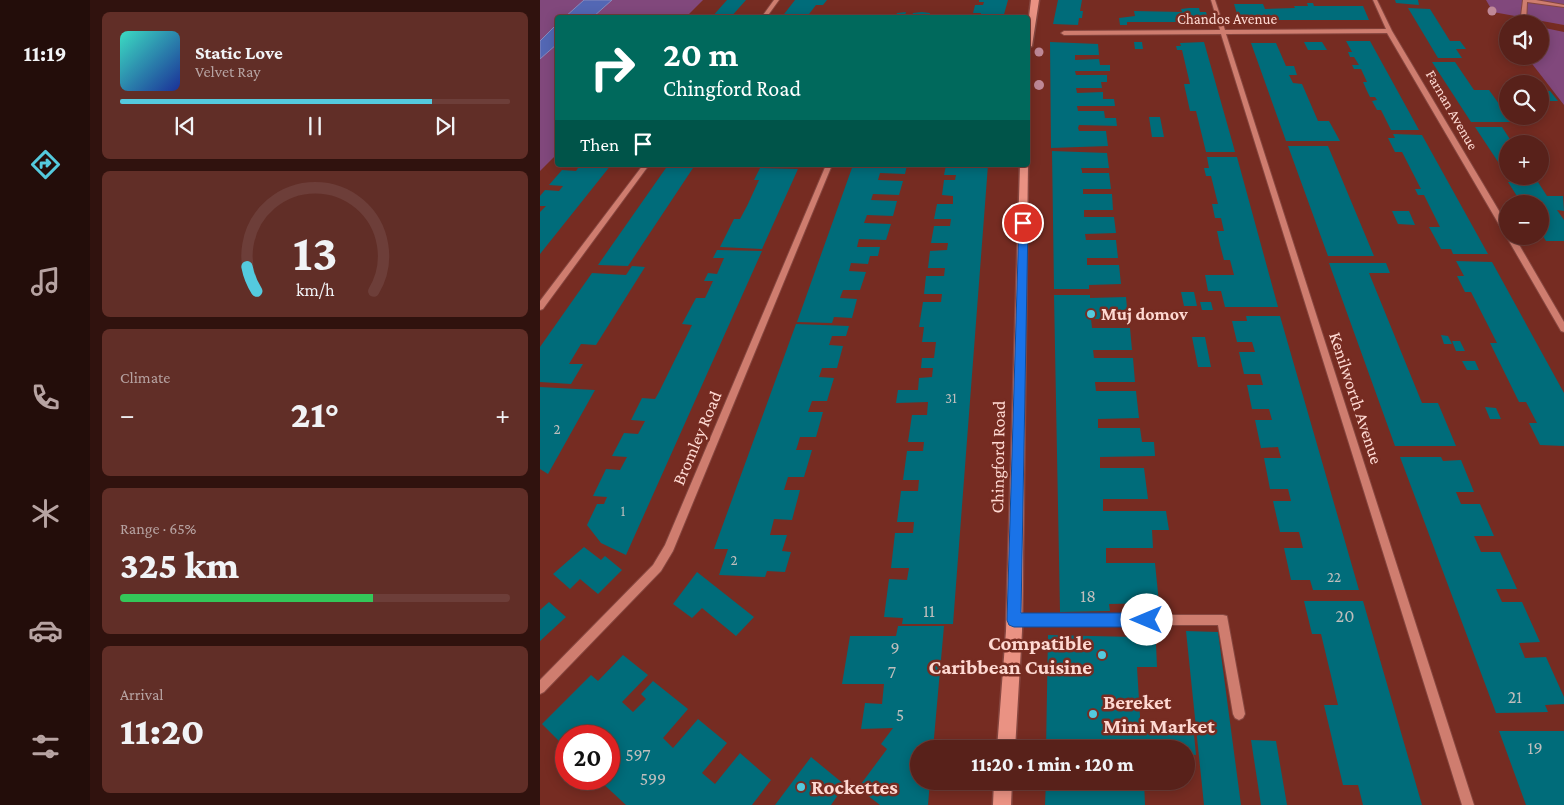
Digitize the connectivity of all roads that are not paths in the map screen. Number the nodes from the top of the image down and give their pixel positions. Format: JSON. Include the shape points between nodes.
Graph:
{"nodes":[{"id":1,"x":777,"y":0,"type":"edge"},
{"id":2,"x":1035,"y":0,"type":"edge"},
{"id":3,"x":1213,"y":0,"type":"edge"},
{"id":4,"x":1375,"y":0,"type":"edge"},
{"id":5,"x":1526,"y":0,"type":"edge"},
{"id":6,"x":1564,"y":6,"type":"edge"},
{"id":7,"x":765,"y":15,"type":"edge"},
{"id":8,"x":1524,"y":15,"type":"edge"},
{"id":9,"x":1389,"y":31,"type":"junction"},
{"id":10,"x":1222,"y":32,"type":"junction"},
{"id":11,"x":1030,"y":33,"type":"edge"},
{"id":12,"x":1064,"y":34,"type":"dead end"},
{"id":13,"x":644,"y":167,"type":"edge"},
{"id":14,"x":827,"y":167,"type":"edge"},
{"id":15,"x":1025,"y":167,"type":"edge"},
{"id":16,"x":1499,"y":218,"type":"edge"},
{"id":17,"x":1515,"y":245,"type":"edge"},
{"id":18,"x":540,"y":306,"type":"edge"},
{"id":19,"x":1564,"y":329,"type":"edge"},
{"id":20,"x":1014,"y":620,"type":"junction"},
{"id":21,"x":540,"y":688,"type":"edge"},
{"id":22,"x":1239,"y":714,"type":"dead end"},
{"id":23,"x":1007,"y":740,"type":"edge"},
{"id":24,"x":1003,"y":790,"type":"edge"},
{"id":25,"x":1002,"y":805,"type":"edge"},
{"id":26,"x":1468,"y":805,"type":"edge"}],
"edges":[{"from":1,"to":7,"type":"street"},
{"from":2,"to":11,"type":"main road"},
{"from":3,"to":10,"type":"street","name":"Kenilworth Avenue"},
{"from":4,"to":9,"type":"street","name":"Farnan Avenue"},
{"from":5,"to":6,"type":"street"},
{"from":5,"to":8,"type":"street"},
{"from":9,"to":10,"type":"street","name":"Chandos Avenue"},
{"from":9,"to":16,"type":"street","name":"Farnan Avenue"},
{"from":10,"to":12,"type":"street","name":"Chandos Avenue"},
{"from":10,"to":26,"type":"street","name":"Kenilworth Avenue"},
{"from":13,"to":18,"type":"street"},
{"from":14,"to":21,"type":"street","name":"Bromley Road","via":[[658,568]]},
{"from":15,"to":20,"type":"main road","name":"Chingford Road"},
{"from":17,"to":19,"type":"street"},
{"from":20,"to":22,"type":"street","via":[[1223,620]]},
{"from":20,"to":23,"type":"main road","name":"Chingford Road"},
{"from":24,"to":25,"type":"main road"}]}
